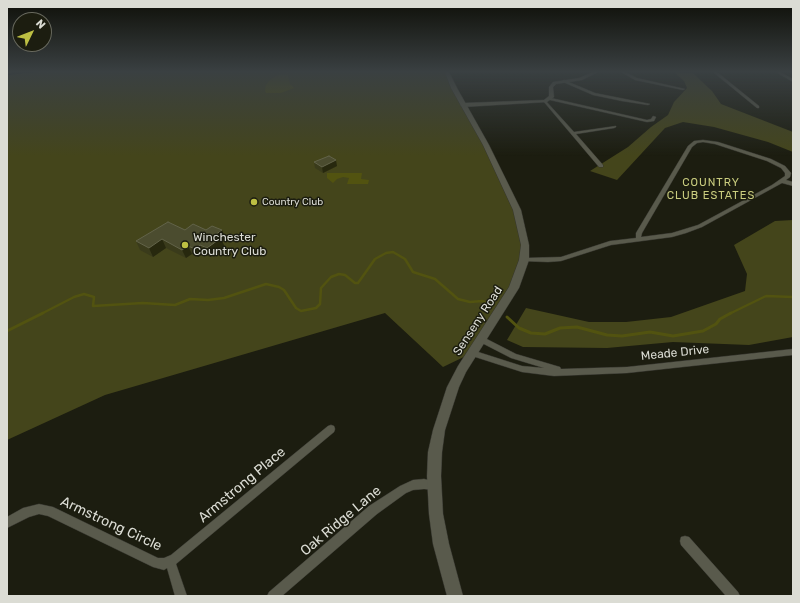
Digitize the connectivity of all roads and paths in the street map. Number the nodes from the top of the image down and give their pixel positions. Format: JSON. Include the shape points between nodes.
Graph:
{"nodes":[{"id":1,"x":461,"y":100,"type":"edge"},
{"id":2,"x":556,"y":100,"type":"edge"},
{"id":3,"x":623,"y":100,"type":"edge"},
{"id":4,"x":750,"y":100,"type":"edge"},
{"id":5,"x":545,"y":101,"type":"joint"},
{"id":6,"x":648,"y":104,"type":"dead end"},
{"id":7,"x":463,"y":105,"type":"junction"},
{"id":8,"x":758,"y":107,"type":"dead end"},
{"id":9,"x":654,"y":117,"type":"dead end"},
{"id":10,"x":614,"y":127,"type":"dead end"},
{"id":11,"x":574,"y":133,"type":"junction"},
{"id":12,"x":601,"y":166,"type":"dead end"},
{"id":13,"x":782,"y":181,"type":"junction"},
{"id":14,"x":793,"y":184,"type":"edge"},
{"id":15,"x":639,"y":239,"type":"junction"},
{"id":16,"x":524,"y":260,"type":"junction"},
{"id":17,"x":481,"y":339,"type":"junction"},
{"id":18,"x":472,"y":353,"type":"junction"},
{"id":19,"x":793,"y":353,"type":"edge"},
{"id":20,"x":571,"y":372,"type":"junction"},
{"id":21,"x":331,"y":429,"type":"dead end"},
{"id":22,"x":434,"y":485,"type":"junction"},
{"id":23,"x":7,"y":523,"type":"edge"},
{"id":24,"x":685,"y":541,"type":"dead end"},
{"id":25,"x":170,"y":562,"type":"junction"},
{"id":26,"x":181,"y":596,"type":"edge"},
{"id":27,"x":273,"y":596,"type":"edge"},
{"id":28,"x":455,"y":596,"type":"edge"},
{"id":29,"x":734,"y":596,"type":"edge"}],
"edges":[{"from":1,"to":7,"type":"main road","name":"Senseny Road"},
{"from":2,"to":9,"type":"street","via":[[647,121],[653,120]]},
{"from":3,"to":6,"type":"street"},
{"from":4,"to":8,"type":"street"},
{"from":5,"to":7,"type":"street"},
{"from":5,"to":11,"type":"street"},
{"from":7,"to":16,"type":"main road","name":"Senseny Road","via":[[486,145],[517,210],[525,240]]},
{"from":10,"to":11,"type":"street"},
{"from":11,"to":12,"type":"street"},
{"from":13,"to":14,"type":"street"},
{"from":13,"to":15,"type":"street","via":[[695,228],[672,235]]},
{"from":13,"to":15,"type":"street","via":[[788,173],[774,162],[716,143],[696,142],[690,146],[638,233]]},
{"from":15,"to":16,"type":"street","via":[[599,246],[561,259]]},
{"from":16,"to":17,"type":"main road","name":"Senseny Road","via":[[514,288]]},
{"from":17,"to":18,"type":"main road","name":"Senseny Road"},
{"from":17,"to":20,"type":"street","name":"Meade Drive","via":[[531,362]]},
{"from":18,"to":20,"type":"street","name":"Meade Drive","via":[[522,369],[554,373]]},
{"from":18,"to":22,"type":"main road","name":"Senseny Road","via":[[453,387],[439,430]]},
{"from":19,"to":20,"type":"street","name":"Meade Drive","via":[[627,370]]},
{"from":21,"to":25,"type":"street","name":"Armstrong Place"},
{"from":22,"to":27,"type":"street","name":"Oak Ridge Lane","via":[[413,485],[403,489],[374,510]]},
{"from":22,"to":28,"type":"main road","name":"Senseny Road","via":[[441,544]]},
{"from":23,"to":25,"type":"street","name":"Armstrong Circle","via":[[27,512],[39,509],[49,511],[157,563]]},
{"from":24,"to":29,"type":"street"},
{"from":25,"to":26,"type":"street","name":"Armstrong Circle"}]}
